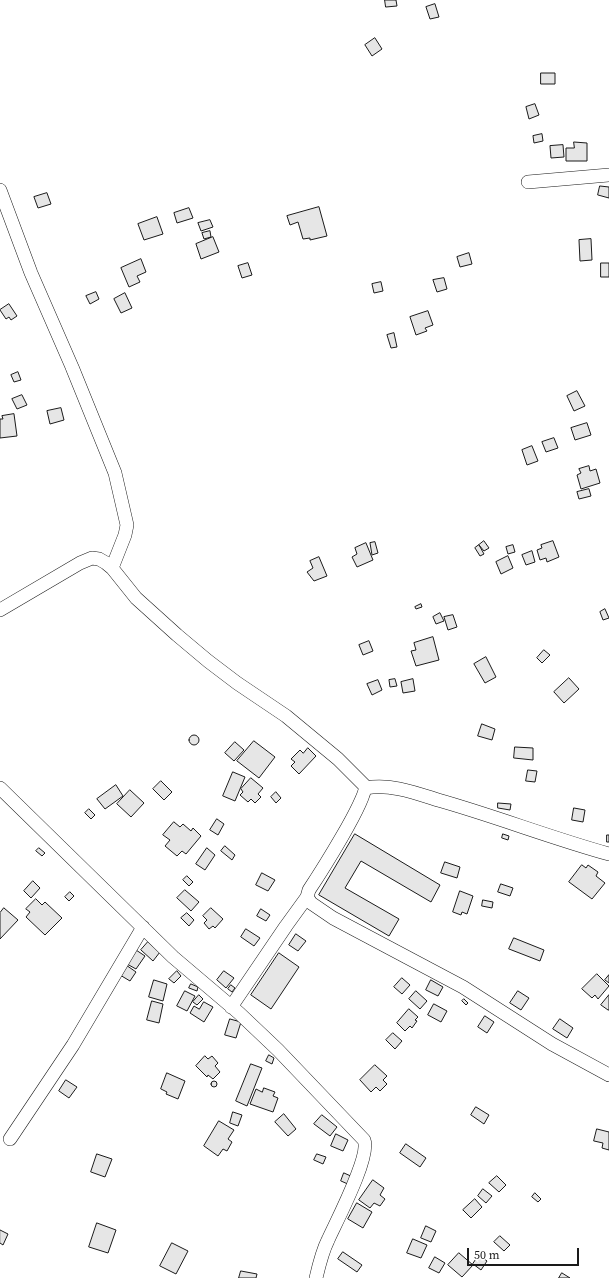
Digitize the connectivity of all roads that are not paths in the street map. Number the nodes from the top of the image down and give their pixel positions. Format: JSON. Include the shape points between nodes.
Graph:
{"nodes":[{"id":1,"x":609,"y":175,"type":"edge"},
{"id":2,"x":528,"y":182,"type":"dead end"},
{"id":3,"x":0,"y":190,"type":"edge"},
{"id":4,"x":112,"y":568,"type":"junction"},
{"id":5,"x":0,"y":610,"type":"edge"},
{"id":6,"x":0,"y":788,"type":"edge"},
{"id":7,"x":366,"y":788,"type":"junction"},
{"id":8,"x":609,"y":854,"type":"edge"},
{"id":9,"x":307,"y":897,"type":"junction"},
{"id":10,"x":143,"y":927,"type":"junction"},
{"id":11,"x":231,"y":1007,"type":"junction"},
{"id":12,"x":609,"y":1075,"type":"edge"},
{"id":13,"x":10,"y":1139,"type":"dead end"},
{"id":14,"x":316,"y":1278,"type":"edge"}],
"edges":[{"from":1,"to":2,"type":"street"},
{"from":3,"to":4,"type":"street","via":[[31,273],[115,473],[127,525],[126,535]]},
{"from":4,"to":5,"type":"street","via":[[99,559],[92,558]]},
{"from":4,"to":7,"type":"street","via":[[136,598],[208,662],[286,716],[338,759]]},
{"from":6,"to":10,"type":"street"},
{"from":7,"to":8,"type":"street","via":[[380,786],[484,812]]},
{"from":7,"to":9,"type":"street"},
{"from":9,"to":11,"type":"street"},
{"from":9,"to":12,"type":"street","via":[[311,903],[333,918],[463,987],[552,1044]]},
{"from":10,"to":11,"type":"street","via":[[173,957]]},
{"from":10,"to":13,"type":"street","via":[[73,1045]]},
{"from":11,"to":14,"type":"street","via":[[278,1050],[366,1144],[359,1169],[327,1240]]}]}
